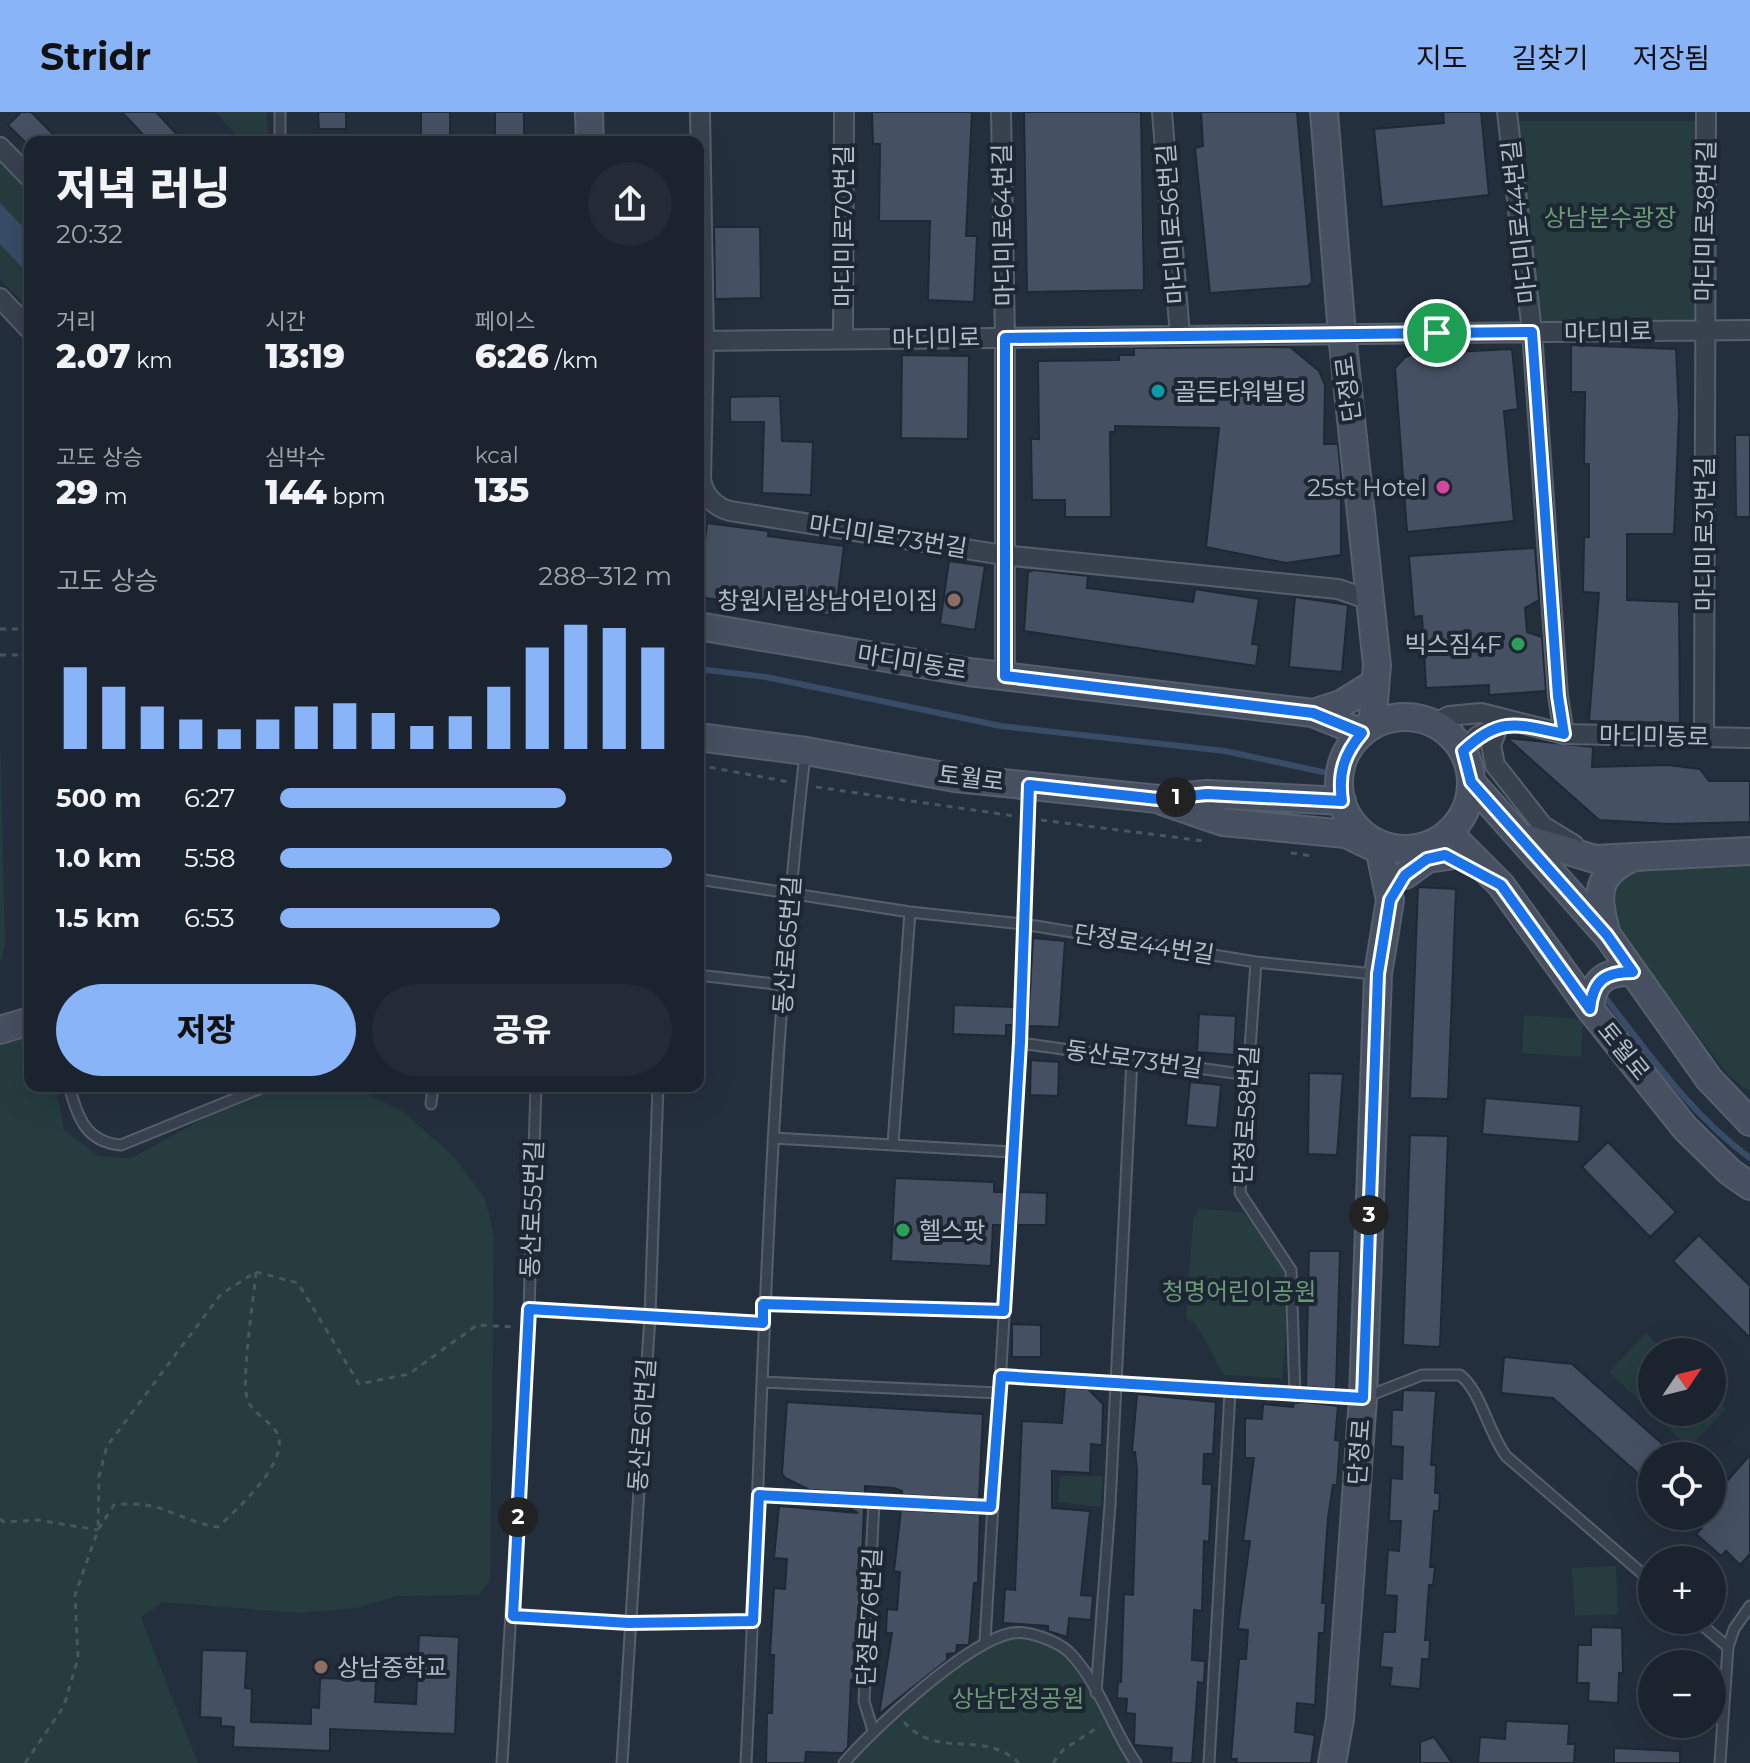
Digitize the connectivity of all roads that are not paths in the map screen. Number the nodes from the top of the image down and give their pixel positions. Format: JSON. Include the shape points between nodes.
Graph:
{"nodes":[{"id":1,"x":280,"y":112,"type":"edge"},
{"id":2,"x":589,"y":112,"type":"edge"},
{"id":3,"x":700,"y":112,"type":"edge"},
{"id":4,"x":844,"y":112,"type":"edge"},
{"id":5,"x":1001,"y":112,"type":"edge"},
{"id":6,"x":1162,"y":112,"type":"edge"},
{"id":7,"x":1324,"y":112,"type":"edge"},
{"id":8,"x":1507,"y":112,"type":"edge"},
{"id":9,"x":1706,"y":112,"type":"edge"},
{"id":10,"x":280,"y":136,"type":"edge"},
{"id":11,"x":590,"y":136,"type":"edge"},
{"id":12,"x":700,"y":136,"type":"edge"},
{"id":13,"x":0,"y":147,"type":"edge"},
{"id":14,"x":24,"y":172,"type":"edge"},
{"id":15,"x":0,"y":298,"type":"edge"},
{"id":16,"x":24,"y":324,"type":"edge"},
{"id":17,"x":1750,"y":330,"type":"edge"},
{"id":18,"x":1704,"y":331,"type":"junction"},
{"id":19,"x":1532,"y":332,"type":"junction"},
{"id":20,"x":1342,"y":334,"type":"junction"},
{"id":21,"x":1180,"y":336,"type":"junction"},
{"id":22,"x":1005,"y":338,"type":"junction"},
{"id":23,"x":843,"y":339,"type":"junction"},
{"id":24,"x":704,"y":341,"type":"edge"},
{"id":25,"x":704,"y":488,"type":"edge"},
{"id":26,"x":1003,"y":555,"type":"junction"},
{"id":27,"x":1370,"y":600,"type":"junction"},
{"id":28,"x":704,"y":627,"type":"edge"},
{"id":29,"x":1376,"y":674,"type":"junction"},
{"id":30,"x":1005,"y":676,"type":"junction"},
{"id":31,"x":1313,"y":713,"type":"junction"},
{"id":32,"x":1407,"y":717,"type":"junction"},
{"id":33,"x":1434,"y":724,"type":"junction"},
{"id":34,"x":1504,"y":725,"type":"junction"},
{"id":35,"x":1367,"y":730,"type":"junction"},
{"id":36,"x":1564,"y":734,"type":"junction"},
{"id":37,"x":1704,"y":737,"type":"junction"},
{"id":38,"x":704,"y":738,"type":"edge"},
{"id":39,"x":1750,"y":738,"type":"edge"},
{"id":40,"x":806,"y":751,"type":"junction"},
{"id":41,"x":1463,"y":751,"type":"junction"},
{"id":42,"x":1471,"y":782,"type":"junction"},
{"id":43,"x":1029,"y":785,"type":"junction"},
{"id":44,"x":1158,"y":799,"type":"junction"},
{"id":45,"x":1342,"y":801,"type":"junction"},
{"id":46,"x":1449,"y":833,"type":"junction"},
{"id":47,"x":1520,"y":837,"type":"junction"},
{"id":48,"x":1379,"y":847,"type":"junction"},
{"id":49,"x":1419,"y":848,"type":"junction"},
{"id":50,"x":1750,"y":851,"type":"edge"},
{"id":51,"x":1625,"y":858,"type":"junction"},
{"id":52,"x":1405,"y":875,"type":"junction"},
{"id":53,"x":704,"y":880,"type":"edge"},
{"id":54,"x":1501,"y":885,"type":"junction"},
{"id":55,"x":790,"y":894,"type":"junction"},
{"id":56,"x":1390,"y":900,"type":"junction"},
{"id":57,"x":910,"y":912,"type":"junction"},
{"id":58,"x":1023,"y":924,"type":"junction"},
{"id":59,"x":1607,"y":935,"type":"junction"},
{"id":60,"x":1256,"y":962,"type":"junction"},
{"id":61,"x":1633,"y":972,"type":"junction"},
{"id":62,"x":1378,"y":974,"type":"junction"},
{"id":63,"x":704,"y":976,"type":"edge"},
{"id":64,"x":784,"y":985,"type":"junction"},
{"id":65,"x":1590,"y":1009,"type":"junction"},
{"id":66,"x":24,"y":1023,"type":"edge"},
{"id":67,"x":0,"y":1030,"type":"edge"},
{"id":68,"x":1020,"y":1043,"type":"junction"},
{"id":69,"x":1132,"y":1059,"type":"junction"},
{"id":70,"x":1248,"y":1075,"type":"junction"},
{"id":71,"x":71,"y":1092,"type":"edge"},
{"id":72,"x":251,"y":1092,"type":"edge"},
{"id":73,"x":432,"y":1092,"type":"edge"},
{"id":74,"x":536,"y":1092,"type":"edge"},
{"id":75,"x":658,"y":1092,"type":"edge"},
{"id":76,"x":431,"y":1104,"type":"dead end"},
{"id":77,"x":1750,"y":1122,"type":"edge"},
{"id":78,"x":774,"y":1138,"type":"junction"},
{"id":79,"x":893,"y":1144,"type":"junction"},
{"id":80,"x":1012,"y":1152,"type":"junction"},
{"id":81,"x":1750,"y":1186,"type":"edge"},
{"id":82,"x":763,"y":1304,"type":"junction"},
{"id":83,"x":529,"y":1309,"type":"junction"},
{"id":84,"x":1004,"y":1311,"type":"junction"},
{"id":85,"x":650,"y":1315,"type":"junction"},
{"id":86,"x":763,"y":1323,"type":"junction"},
{"id":87,"x":1001,"y":1376,"type":"junction"},
{"id":88,"x":762,"y":1382,"type":"junction"},
{"id":89,"x":1115,"y":1383,"type":"junction"},
{"id":90,"x":1230,"y":1392,"type":"junction"},
{"id":91,"x":999,"y":1393,"type":"junction"},
{"id":92,"x":1295,"y":1396,"type":"junction"},
{"id":93,"x":1363,"y":1398,"type":"junction"},
{"id":94,"x":759,"y":1495,"type":"junction"},
{"id":95,"x":874,"y":1502,"type":"junction"},
{"id":96,"x":991,"y":1507,"type":"junction"},
{"id":97,"x":1638,"y":1570,"type":"edge"},
{"id":98,"x":1750,"y":1606,"type":"edge"},
{"id":99,"x":513,"y":1616,"type":"junction"},
{"id":100,"x":753,"y":1621,"type":"junction"},
{"id":101,"x":629,"y":1623,"type":"junction"},
{"id":102,"x":1713,"y":1634,"type":"edge"},
{"id":103,"x":985,"y":1641,"type":"junction"},
{"id":104,"x":1728,"y":1647,"type":"junction"},
{"id":105,"x":1096,"y":1693,"type":"junction"},
{"id":106,"x":873,"y":1731,"type":"junction"},
{"id":107,"x":1722,"y":1760,"type":"edge"},
{"id":108,"x":502,"y":1763,"type":"edge"},
{"id":109,"x":622,"y":1763,"type":"edge"},
{"id":110,"x":746,"y":1763,"type":"edge"},
{"id":111,"x":844,"y":1763,"type":"edge"},
{"id":112,"x":1136,"y":1763,"type":"edge"},
{"id":113,"x":1209,"y":1763,"type":"edge"},
{"id":114,"x":1332,"y":1763,"type":"edge"}],
"edges":[{"from":1,"to":10,"type":"lane"},
{"from":2,"to":11,"type":"street"},
{"from":3,"to":12,"type":"street"},
{"from":4,"to":23,"type":"street","name":"마디미로70번길"},
{"from":5,"to":22,"type":"street","name":"마디미로64번길"},
{"from":6,"to":21,"type":"street","name":"마디미로56번길"},
{"from":7,"to":20,"type":"street","name":"단정로"},
{"from":8,"to":19,"type":"street","name":"마디미로44번길"},
{"from":9,"to":18,"type":"street","name":"마디미로38번길"},
{"from":13,"to":14,"type":"street"},
{"from":15,"to":16,"type":"street"},
{"from":17,"to":18,"type":"street","name":"마디미로"},
{"from":18,"to":19,"type":"street","name":"마디미로"},
{"from":18,"to":37,"type":"street","name":"마디미로31번길"},
{"from":19,"to":20,"type":"street","name":"마디미로"},
{"from":19,"to":36,"type":"street","name":"마디미로44번길"},
{"from":20,"to":21,"type":"street","name":"마디미로"},
{"from":20,"to":27,"type":"street","name":"단정로"},
{"from":21,"to":22,"type":"street","name":"마디미로"},
{"from":22,"to":23,"type":"street","name":"마디미로"},
{"from":22,"to":26,"type":"street","name":"마디미로64번길"},
{"from":23,"to":24,"type":"street","name":"마디미로"},
{"from":25,"to":26,"type":"street","name":"마디미로73번길","via":[[717,506],[730,511]]},
{"from":26,"to":27,"type":"street","name":"마디미로73번길","via":[[1338,589]]},
{"from":26,"to":30,"type":"street","name":"마디미로64번길"},
{"from":27,"to":29,"type":"street","name":"단정로"},
{"from":28,"to":30,"type":"street","name":"마디미동로"},
{"from":29,"to":31,"type":"street","via":[[1341,704]]},
{"from":29,"to":32,"type":"street","name":"단정로"},
{"from":29,"to":35,"type":"street","name":"단정로"},
{"from":30,"to":31,"type":"street","name":"마디미동로"},
{"from":31,"to":35,"type":"street","name":"마디미동로"},
{"from":32,"to":33,"type":"street"},
{"from":32,"to":35,"type":"street"},
{"from":33,"to":34,"type":"street","name":"마디미동로","via":[[1449,716],[1481,713]]},
{"from":33,"to":41,"type":"street"},
{"from":34,"to":36,"type":"street","name":"마디미동로"},
{"from":34,"to":41,"type":"street","via":[[1478,736]]},
{"from":34,"to":51,"type":"street","via":[[1491,745],[1495,765],[1543,826],[1573,844]]},
{"from":35,"to":45,"type":"street","via":[[1342,764]]},
{"from":36,"to":37,"type":"street","name":"마디미동로"},
{"from":37,"to":39,"type":"street","name":"마디미동로"},
{"from":38,"to":40,"type":"street","name":"토월로"},
{"from":40,"to":43,"type":"street","name":"토월로","via":[[955,778]]},
{"from":40,"to":55,"type":"lane","name":"동산로65번길"},
{"from":41,"to":42,"type":"street"},
{"from":42,"to":46,"type":"street","via":[[1466,810]]},
{"from":42,"to":47,"type":"street"},
{"from":43,"to":44,"type":"street","name":"토월로"},
{"from":43,"to":58,"type":"lane"},
{"from":44,"to":45,"type":"street","name":"토월로","via":[[1207,794]]},
{"from":44,"to":48,"type":"street","via":[[1223,822],[1346,834]]},
{"from":45,"to":48,"type":"street","via":[[1356,826]]},
{"from":46,"to":49,"type":"street"},
{"from":46,"to":54,"type":"street","name":"토월로"},
{"from":47,"to":51,"type":"street","via":[[1579,855]]},
{"from":47,"to":59,"type":"street"},
{"from":48,"to":49,"type":"street"},
{"from":48,"to":56,"type":"street","name":"단정로"},
{"from":49,"to":52,"type":"street","name":"단정로"},
{"from":50,"to":51,"type":"street"},
{"from":51,"to":59,"type":"street","via":[[1610,872],[1597,898]]},
{"from":52,"to":54,"type":"street","via":[[1427,859],[1445,855]]},
{"from":52,"to":56,"type":"street","name":"단정로"},
{"from":53,"to":55,"type":"lane","name":"단정로44번길"},
{"from":54,"to":65,"type":"street","name":"토월로"},
{"from":55,"to":57,"type":"lane","name":"단정로44번길"},
{"from":55,"to":64,"type":"lane","name":"동산로65번길"},
{"from":56,"to":62,"type":"street","name":"단정로"},
{"from":57,"to":58,"type":"lane","name":"단정로44번길"},
{"from":57,"to":79,"type":"lane"},
{"from":58,"to":60,"type":"lane","name":"단정로44번길"},
{"from":58,"to":68,"type":"lane"},
{"from":59,"to":61,"type":"street"},
{"from":60,"to":62,"type":"lane","name":"단정로44번길"},
{"from":60,"to":70,"type":"lane","name":"단정로58번길"},
{"from":61,"to":65,"type":"street","via":[[1601,978]]},
{"from":61,"to":77,"type":"street","via":[[1709,1079]]},
{"from":62,"to":93,"type":"street","name":"단정로"},
{"from":63,"to":64,"type":"lane"},
{"from":64,"to":78,"type":"lane","name":"동산로65번길"},
{"from":65,"to":81,"type":"street","name":"토월로","via":[[1685,1128]]},
{"from":66,"to":67,"type":"street"},
{"from":68,"to":69,"type":"lane","name":"동산로73번길"},
{"from":68,"to":80,"type":"lane"},
{"from":69,"to":70,"type":"lane","name":"동산로73번길"},
{"from":69,"to":89,"type":"lane"},
{"from":70,"to":92,"type":"lane","name":"단정로58번길","via":[[1240,1193],[1291,1270]]},
{"from":71,"to":72,"type":"lane","via":[[81,1123],[92,1136],[121,1145]]},
{"from":73,"to":76,"type":"lane"},
{"from":74,"to":83,"type":"lane","name":"동산로55번길"},
{"from":75,"to":85,"type":"lane","name":"동산로61번길"},
{"from":78,"to":79,"type":"lane"},
{"from":78,"to":82,"type":"lane","name":"동산로65번길"},
{"from":79,"to":80,"type":"lane"},
{"from":80,"to":84,"type":"lane"},
{"from":82,"to":84,"type":"lane"},
{"from":82,"to":86,"type":"lane","name":"동산로65번길"},
{"from":83,"to":85,"type":"lane"},
{"from":83,"to":99,"type":"lane","name":"동산로55번길"},
{"from":84,"to":87,"type":"lane"},
{"from":85,"to":86,"type":"lane"},
{"from":85,"to":101,"type":"lane","name":"동산로61번길"},
{"from":86,"to":88,"type":"lane","name":"동산로65번길"},
{"from":87,"to":89,"type":"lane"},
{"from":87,"to":91,"type":"lane"},
{"from":88,"to":91,"type":"lane"},
{"from":88,"to":94,"type":"lane","name":"동산로65번길"},
{"from":89,"to":90,"type":"lane"},
{"from":89,"to":105,"type":"lane"},
{"from":90,"to":92,"type":"lane"},
{"from":90,"to":113,"type":"lane"},
{"from":91,"to":96,"type":"lane"},
{"from":92,"to":93,"type":"lane"},
{"from":93,"to":97,"type":"lane","via":[[1422,1375],[1460,1375],[1472,1388],[1492,1438],[1506,1456]]},
{"from":93,"to":114,"type":"street","name":"단정로","via":[[1340,1719]]},
{"from":94,"to":95,"type":"lane"},
{"from":94,"to":100,"type":"lane","name":"동산로65번길"},
{"from":95,"to":96,"type":"lane"},
{"from":95,"to":106,"type":"lane","name":"단정로76번길","via":[[864,1701]]},
{"from":96,"to":103,"type":"lane"},
{"from":98,"to":104,"type":"lane"},
{"from":99,"to":101,"type":"lane"},
{"from":99,"to":108,"type":"lane","name":"동산로55번길"},
{"from":100,"to":101,"type":"lane"},
{"from":100,"to":110,"type":"lane","name":"동산로65번길"},
{"from":101,"to":109,"type":"lane","name":"동산로61번길"},
{"from":102,"to":104,"type":"lane"},
{"from":103,"to":105,"type":"lane","name":"단정로76번길","via":[[1016,1631],[1035,1635],[1068,1651]]},
{"from":103,"to":106,"type":"lane","name":"단정로76번길"},
{"from":104,"to":107,"type":"lane"},
{"from":105,"to":112,"type":"lane","name":"단정로76번길"},
{"from":106,"to":111,"type":"lane","name":"단정로76번길"}]}
